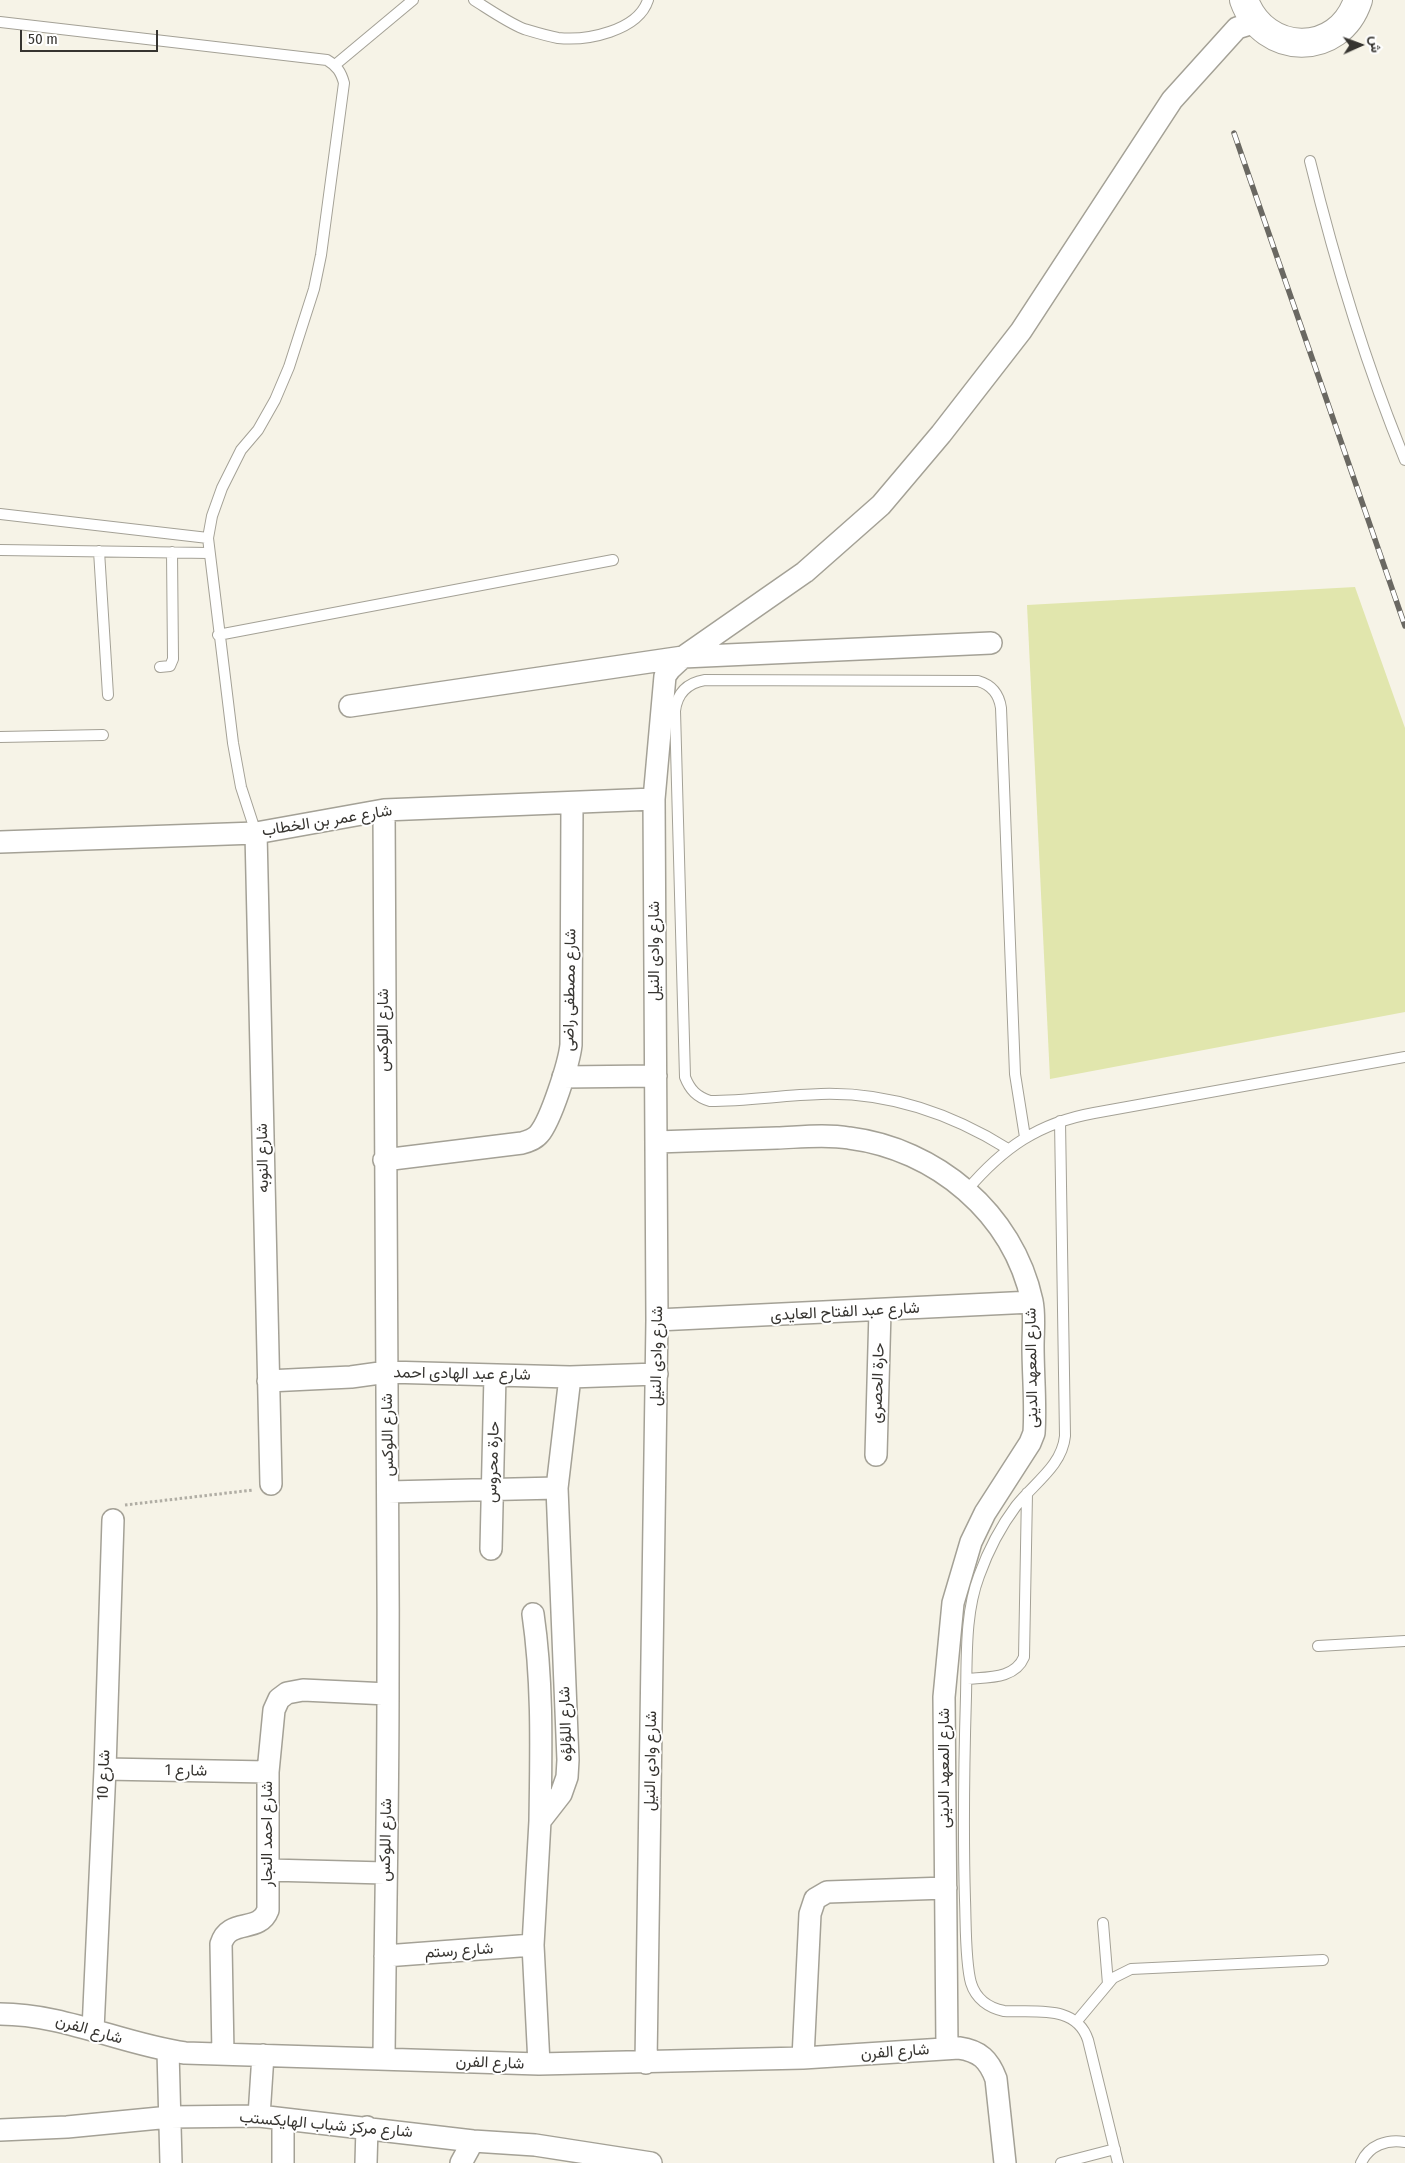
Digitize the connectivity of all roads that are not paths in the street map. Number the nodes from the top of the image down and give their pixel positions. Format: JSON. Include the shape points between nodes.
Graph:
{"nodes":[{"id":1,"x":414,"y":0,"type":"edge"},
{"id":2,"x":474,"y":0,"type":"edge"},
{"id":3,"x":648,"y":0,"type":"edge"},
{"id":4,"x":1358,"y":0,"type":"edge"},
{"id":5,"x":1247,"y":8,"type":"edge"},
{"id":6,"x":0,"y":22,"type":"edge"},
{"id":7,"x":335,"y":65,"type":"junction"},
{"id":8,"x":1310,"y":161,"type":"dead end"},
{"id":9,"x":1405,"y":460,"type":"edge"},
{"id":10,"x":0,"y":514,"type":"edge"},
{"id":11,"x":208,"y":538,"type":"junction"},
{"id":12,"x":0,"y":550,"type":"edge"},
{"id":13,"x":99,"y":551,"type":"junction"},
{"id":14,"x":172,"y":552,"type":"junction"},
{"id":15,"x":209,"y":553,"type":"junction"},
{"id":16,"x":613,"y":560,"type":"dead end"},
{"id":17,"x":218,"y":635,"type":"junction"},
{"id":18,"x":991,"y":643,"type":"dead end"},
{"id":19,"x":683,"y":657,"type":"junction"},
{"id":20,"x":160,"y":667,"type":"dead end"},
{"id":21,"x":108,"y":695,"type":"dead end"},
{"id":22,"x":350,"y":706,"type":"dead end"},
{"id":23,"x":103,"y":734,"type":"dead end"},
{"id":24,"x":0,"y":737,"type":"edge"},
{"id":25,"x":654,"y":799,"type":"junction"},
{"id":26,"x":572,"y":803,"type":"junction"},
{"id":27,"x":384,"y":810,"type":"junction"},
{"id":28,"x":256,"y":833,"type":"junction"},
{"id":29,"x":0,"y":842,"type":"edge"},
{"id":30,"x":1405,"y":1057,"type":"edge"},
{"id":31,"x":656,"y":1076,"type":"junction"},
{"id":32,"x":563,"y":1077,"type":"junction"},
{"id":33,"x":1060,"y":1121,"type":"junction"},
{"id":34,"x":1025,"y":1137,"type":"junction"},
{"id":35,"x":656,"y":1142,"type":"junction"},
{"id":36,"x":1008,"y":1149,"type":"junction"},
{"id":37,"x":384,"y":1160,"type":"junction"},
{"id":38,"x":967,"y":1190,"type":"junction"},
{"id":39,"x":1032,"y":1302,"type":"junction"},
{"id":40,"x":880,"y":1311,"type":"junction"},
{"id":41,"x":658,"y":1320,"type":"junction"},
{"id":42,"x":387,"y":1372,"type":"junction"},
{"id":43,"x":657,"y":1374,"type":"junction"},
{"id":44,"x":496,"y":1375,"type":"junction"},
{"id":45,"x":570,"y":1377,"type":"junction"},
{"id":46,"x":268,"y":1381,"type":"junction"},
{"id":47,"x":876,"y":1455,"type":"dead end"},
{"id":48,"x":271,"y":1484,"type":"road end"},
{"id":49,"x":557,"y":1488,"type":"junction"},
{"id":50,"x":492,"y":1490,"type":"junction"},
{"id":51,"x":388,"y":1492,"type":"junction"},
{"id":52,"x":1027,"y":1493,"type":"junction"},
{"id":53,"x":112,"y":1520,"type":"road end"},
{"id":54,"x":491,"y":1550,"type":"dead end"},
{"id":55,"x":533,"y":1614,"type":"dead end"},
{"id":56,"x":1405,"y":1641,"type":"edge"},
{"id":57,"x":1318,"y":1646,"type":"dead end"},
{"id":58,"x":967,"y":1679,"type":"junction"},
{"id":59,"x":388,"y":1694,"type":"junction"},
{"id":60,"x":105,"y":1769,"type":"junction"},
{"id":61,"x":268,"y":1772,"type":"junction"},
{"id":62,"x":540,"y":1822,"type":"junction"},
{"id":63,"x":268,"y":1870,"type":"junction"},
{"id":64,"x":385,"y":1873,"type":"junction"},
{"id":65,"x":946,"y":1888,"type":"junction"},
{"id":66,"x":1103,"y":1923,"type":"dead end"},
{"id":67,"x":533,"y":1945,"type":"junction"},
{"id":68,"x":384,"y":1956,"type":"junction"},
{"id":69,"x":1323,"y":1960,"type":"dead end"},
{"id":70,"x":1108,"y":1984,"type":"junction"},
{"id":71,"x":0,"y":2014,"type":"edge"},
{"id":72,"x":1077,"y":2021,"type":"junction"},
{"id":73,"x":93,"y":2030,"type":"junction"},
{"id":74,"x":947,"y":2048,"type":"junction"},
{"id":75,"x":168,"y":2051,"type":"junction"},
{"id":76,"x":223,"y":2054,"type":"junction"},
{"id":77,"x":263,"y":2054,"type":"junction"},
{"id":78,"x":803,"y":2058,"type":"junction"},
{"id":79,"x":384,"y":2059,"type":"junction"},
{"id":80,"x":646,"y":2063,"type":"junction"},
{"id":81,"x":539,"y":2064,"type":"junction"},
{"id":82,"x":170,"y":2116,"type":"junction"},
{"id":83,"x":259,"y":2116,"type":"junction"},
{"id":84,"x":283,"y":2119,"type":"junction"},
{"id":85,"x":367,"y":2127,"type":"junction"},
{"id":86,"x":0,"y":2130,"type":"edge"},
{"id":87,"x":473,"y":2141,"type":"junction"},
{"id":88,"x":1405,"y":2142,"type":"edge"},
{"id":89,"x":1115,"y":2150,"type":"junction"},
{"id":90,"x":535,"y":2154,"type":"edge"},
{"id":91,"x":617,"y":2160,"type":"edge"},
{"id":92,"x":171,"y":2163,"type":"edge"},
{"id":93,"x":283,"y":2163,"type":"edge"},
{"id":94,"x":366,"y":2163,"type":"edge"},
{"id":95,"x":461,"y":2163,"type":"edge"},
{"id":96,"x":651,"y":2163,"type":"edge"},
{"id":97,"x":1005,"y":2163,"type":"edge"},
{"id":98,"x":1061,"y":2163,"type":"edge"},
{"id":99,"x":1118,"y":2163,"type":"edge"},
{"id":100,"x":1362,"y":2163,"type":"edge"}],
"edges":[{"from":1,"to":7,"type":"lane"},
{"from":2,"to":3,"type":"lane","via":[[523,28],[558,38],[599,36],[626,25],[645,9]]},
{"from":4,"to":5,"type":"main road","via":[[1348,21],[1337,31],[1324,39],[1310,42],[1295,43],[1267,32]]},
{"from":5,"to":19,"type":"street","name":"شارع وادى النيل","via":[[1237,28],[1172,100],[1021,331],[941,434],[880,505],[805,572]]},
{"from":6,"to":7,"type":"lane","via":[[326,60]]},
{"from":7,"to":11,"type":"lane","via":[[344,83],[314,289],[290,367],[275,400],[222,488]]},
{"from":8,"to":9,"type":"lane","via":[[1344,289]]},
{"from":10,"to":11,"type":"lane"},
{"from":11,"to":15,"type":"lane"},
{"from":12,"to":13,"type":"lane"},
{"from":13,"to":14,"type":"lane"},
{"from":13,"to":21,"type":"lane"},
{"from":14,"to":15,"type":"lane"},
{"from":14,"to":20,"type":"lane","via":[[173,659],[170,666]]},
{"from":15,"to":17,"type":"lane"},
{"from":16,"to":17,"type":"lane"},
{"from":17,"to":28,"type":"lane","via":[[241,787]]},
{"from":18,"to":19,"type":"street"},
{"from":19,"to":22,"type":"street"},
{"from":19,"to":25,"type":"street","name":"شارع وادى النيل","via":[[665,676]]},
{"from":23,"to":24,"type":"lane"},
{"from":25,"to":26,"type":"street","name":"شارع عمر بن الخطاب"},
{"from":25,"to":31,"type":"street","name":"شارع وادى النيل"},
{"from":26,"to":27,"type":"street","name":"شارع عمر بن الخطاب"},
{"from":26,"to":32,"type":"street","name":"شارع مصطفى راضى","via":[[571,1045]]},
{"from":27,"to":28,"type":"street","name":"شارع عمر بن الخطاب"},
{"from":27,"to":37,"type":"street","name":"شارع اللوكس"},
{"from":28,"to":29,"type":"street","name":"شارع عمر بن الخطاب"},
{"from":28,"to":46,"type":"street","name":"شارع النوبه"},
{"from":30,"to":33,"type":"lane"},
{"from":31,"to":32,"type":"street"},
{"from":31,"to":35,"type":"street","name":"شارع وادى النيل"},
{"from":32,"to":37,"type":"street","name":"شارع مصطفى راضى","via":[[544,1125],[529,1141]]},
{"from":33,"to":34,"type":"lane"},
{"from":33,"to":52,"type":"lane","via":[[1065,1436],[1059,1458]]},
{"from":34,"to":36,"type":"lane"},
{"from":34,"to":36,"type":"lane","via":[[1015,1074],[1001,708],[994,690],[978,682],[705,680],[690,684],[679,696],[675,711],[685,1076],[692,1090],[697,1096],[710,1100],[821,1094],[887,1099],[950,1117]]},
{"from":35,"to":38,"type":"street","name":"شارع المعهد الدينى","via":[[848,1137],[880,1143],[911,1154],[941,1170]]},
{"from":35,"to":41,"type":"street","name":"شارع وادى النيل"},
{"from":36,"to":38,"type":"lane"},
{"from":37,"to":42,"type":"street","name":"شارع اللوكس"},
{"from":38,"to":39,"type":"street","name":"شارع المعهد الدينى","via":[[1008,1241]]},
{"from":39,"to":40,"type":"street","name":"شارع عبد الفتاح العايدى"},
{"from":39,"to":65,"type":"street","name":"شارع المعهد الدينى","via":[[1034,1433],[971,1542],[953,1603],[944,1697]]},
{"from":40,"to":41,"type":"street","name":"شارع عبد الفتاح العايدى"},
{"from":40,"to":47,"type":"street","name":"حارة الحصرى"},
{"from":41,"to":43,"type":"street","name":"شارع وادى النيل"},
{"from":42,"to":44,"type":"street","name":"شارع عبد الهادى احمد"},
{"from":42,"to":46,"type":"street","name":"شارع عبد الهادى احمد"},
{"from":42,"to":51,"type":"street","name":"شارع اللوكس"},
{"from":43,"to":45,"type":"street","name":"شارع عبد الهادى احمد"},
{"from":43,"to":80,"type":"street","name":"شارع وادى النيل"},
{"from":44,"to":45,"type":"street","name":"شارع عبد الهادى احمد"},
{"from":44,"to":50,"type":"street","name":"حارة محروس"},
{"from":45,"to":49,"type":"street","name":"شارع اللؤلؤه"},
{"from":46,"to":48,"type":"street","name":"شارع النوبه"},
{"from":49,"to":50,"type":"street"},
{"from":49,"to":62,"type":"street","name":"شارع اللؤلؤه","via":[[568,1760],[561,1794]]},
{"from":50,"to":51,"type":"street"},
{"from":50,"to":54,"type":"street","name":"حارة محروس"},
{"from":51,"to":59,"type":"street","name":"شارع اللوكس"},
{"from":52,"to":58,"type":"lane","via":[[1001,1529],[979,1576],[970,1609]]},
{"from":52,"to":58,"type":"lane","via":[[1024,1657],[1018,1667],[1005,1675]]},
{"from":53,"to":60,"type":"street","name":"شارع 10"},
{"from":55,"to":62,"type":"street","via":[[540,1687]]},
{"from":56,"to":57,"type":"lane"},
{"from":58,"to":72,"type":"lane","via":[[964,1851],[972,1984],[980,2000],[995,2009],[1064,2014]]},
{"from":59,"to":61,"type":"street","name":"شارع احمد النجار","via":[[303,1690],[287,1693],[279,1699],[274,1710]]},
{"from":59,"to":64,"type":"street","name":"شارع اللوكس"},
{"from":60,"to":61,"type":"street","name":"شارع 1"},
{"from":60,"to":73,"type":"street","name":"شارع 10"},
{"from":61,"to":63,"type":"street","name":"شارع احمد النجار"},
{"from":62,"to":67,"type":"street"},
{"from":63,"to":64,"type":"street"},
{"from":63,"to":76,"type":"street","name":"شارع احمد النجار","via":[[266,1915],[258,1923],[231,1930],[222,1944]]},
{"from":64,"to":68,"type":"street","name":"شارع اللوكس"},
{"from":65,"to":74,"type":"street","name":"شارع المعهد الدينى"},
{"from":65,"to":78,"type":"street","via":[[827,1892],[815,1899],[810,1914]]},
{"from":66,"to":70,"type":"lane"},
{"from":67,"to":68,"type":"street","name":"شارع رستم"},
{"from":67,"to":81,"type":"street"},
{"from":68,"to":79,"type":"street","name":"شارع اللوكس"},
{"from":69,"to":70,"type":"lane","via":[[1139,1968],[1118,1974]]},
{"from":70,"to":72,"type":"lane"},
{"from":71,"to":73,"type":"street","name":"شارع الفرن","via":[[40,2016]]},
{"from":72,"to":89,"type":"lane","via":[[1088,2040]]},
{"from":73,"to":75,"type":"street","name":"شارع الفرن"},
{"from":74,"to":78,"type":"street","name":"شارع الفرن"},
{"from":74,"to":97,"type":"street","name":"شارع الفرن","via":[[972,2050],[992,2067]]},
{"from":75,"to":76,"type":"street","name":"شارع الفرن"},
{"from":75,"to":82,"type":"street"},
{"from":76,"to":77,"type":"street","name":"شارع الفرن"},
{"from":77,"to":79,"type":"street","name":"شارع الفرن"},
{"from":77,"to":83,"type":"street"},
{"from":78,"to":80,"type":"street","name":"شارع الفرن"},
{"from":79,"to":81,"type":"street","name":"شارع الفرن"},
{"from":80,"to":81,"type":"street","name":"شارع الفرن"},
{"from":82,"to":83,"type":"street","name":"شارع مركز شباب الهايكستب"},
{"from":82,"to":86,"type":"street","name":"شارع مركز شباب الهايكستب","via":[[67,2127]]},
{"from":82,"to":92,"type":"street"},
{"from":83,"to":84,"type":"street","name":"شارع مركز شباب الهايكستب"},
{"from":84,"to":85,"type":"street","name":"شارع مركز شباب الهايكستب"},
{"from":84,"to":93,"type":"street"},
{"from":85,"to":87,"type":"street","name":"شارع مركز شباب الهايكستب"},
{"from":85,"to":94,"type":"street"},
{"from":87,"to":90,"type":"street","name":"شارع مركز شباب الهايكستب"},
{"from":87,"to":95,"type":"street"},
{"from":88,"to":100,"type":"lane","via":[[1379,2144],[1371,2148]]},
{"from":89,"to":98,"type":"lane"},
{"from":89,"to":99,"type":"lane"},
{"from":90,"to":91,"type":"street","name":"شارع مركز شباب الهايكستب"},
{"from":91,"to":96,"type":"street","name":"شارع مركز شباب الهايكستب"}]}
